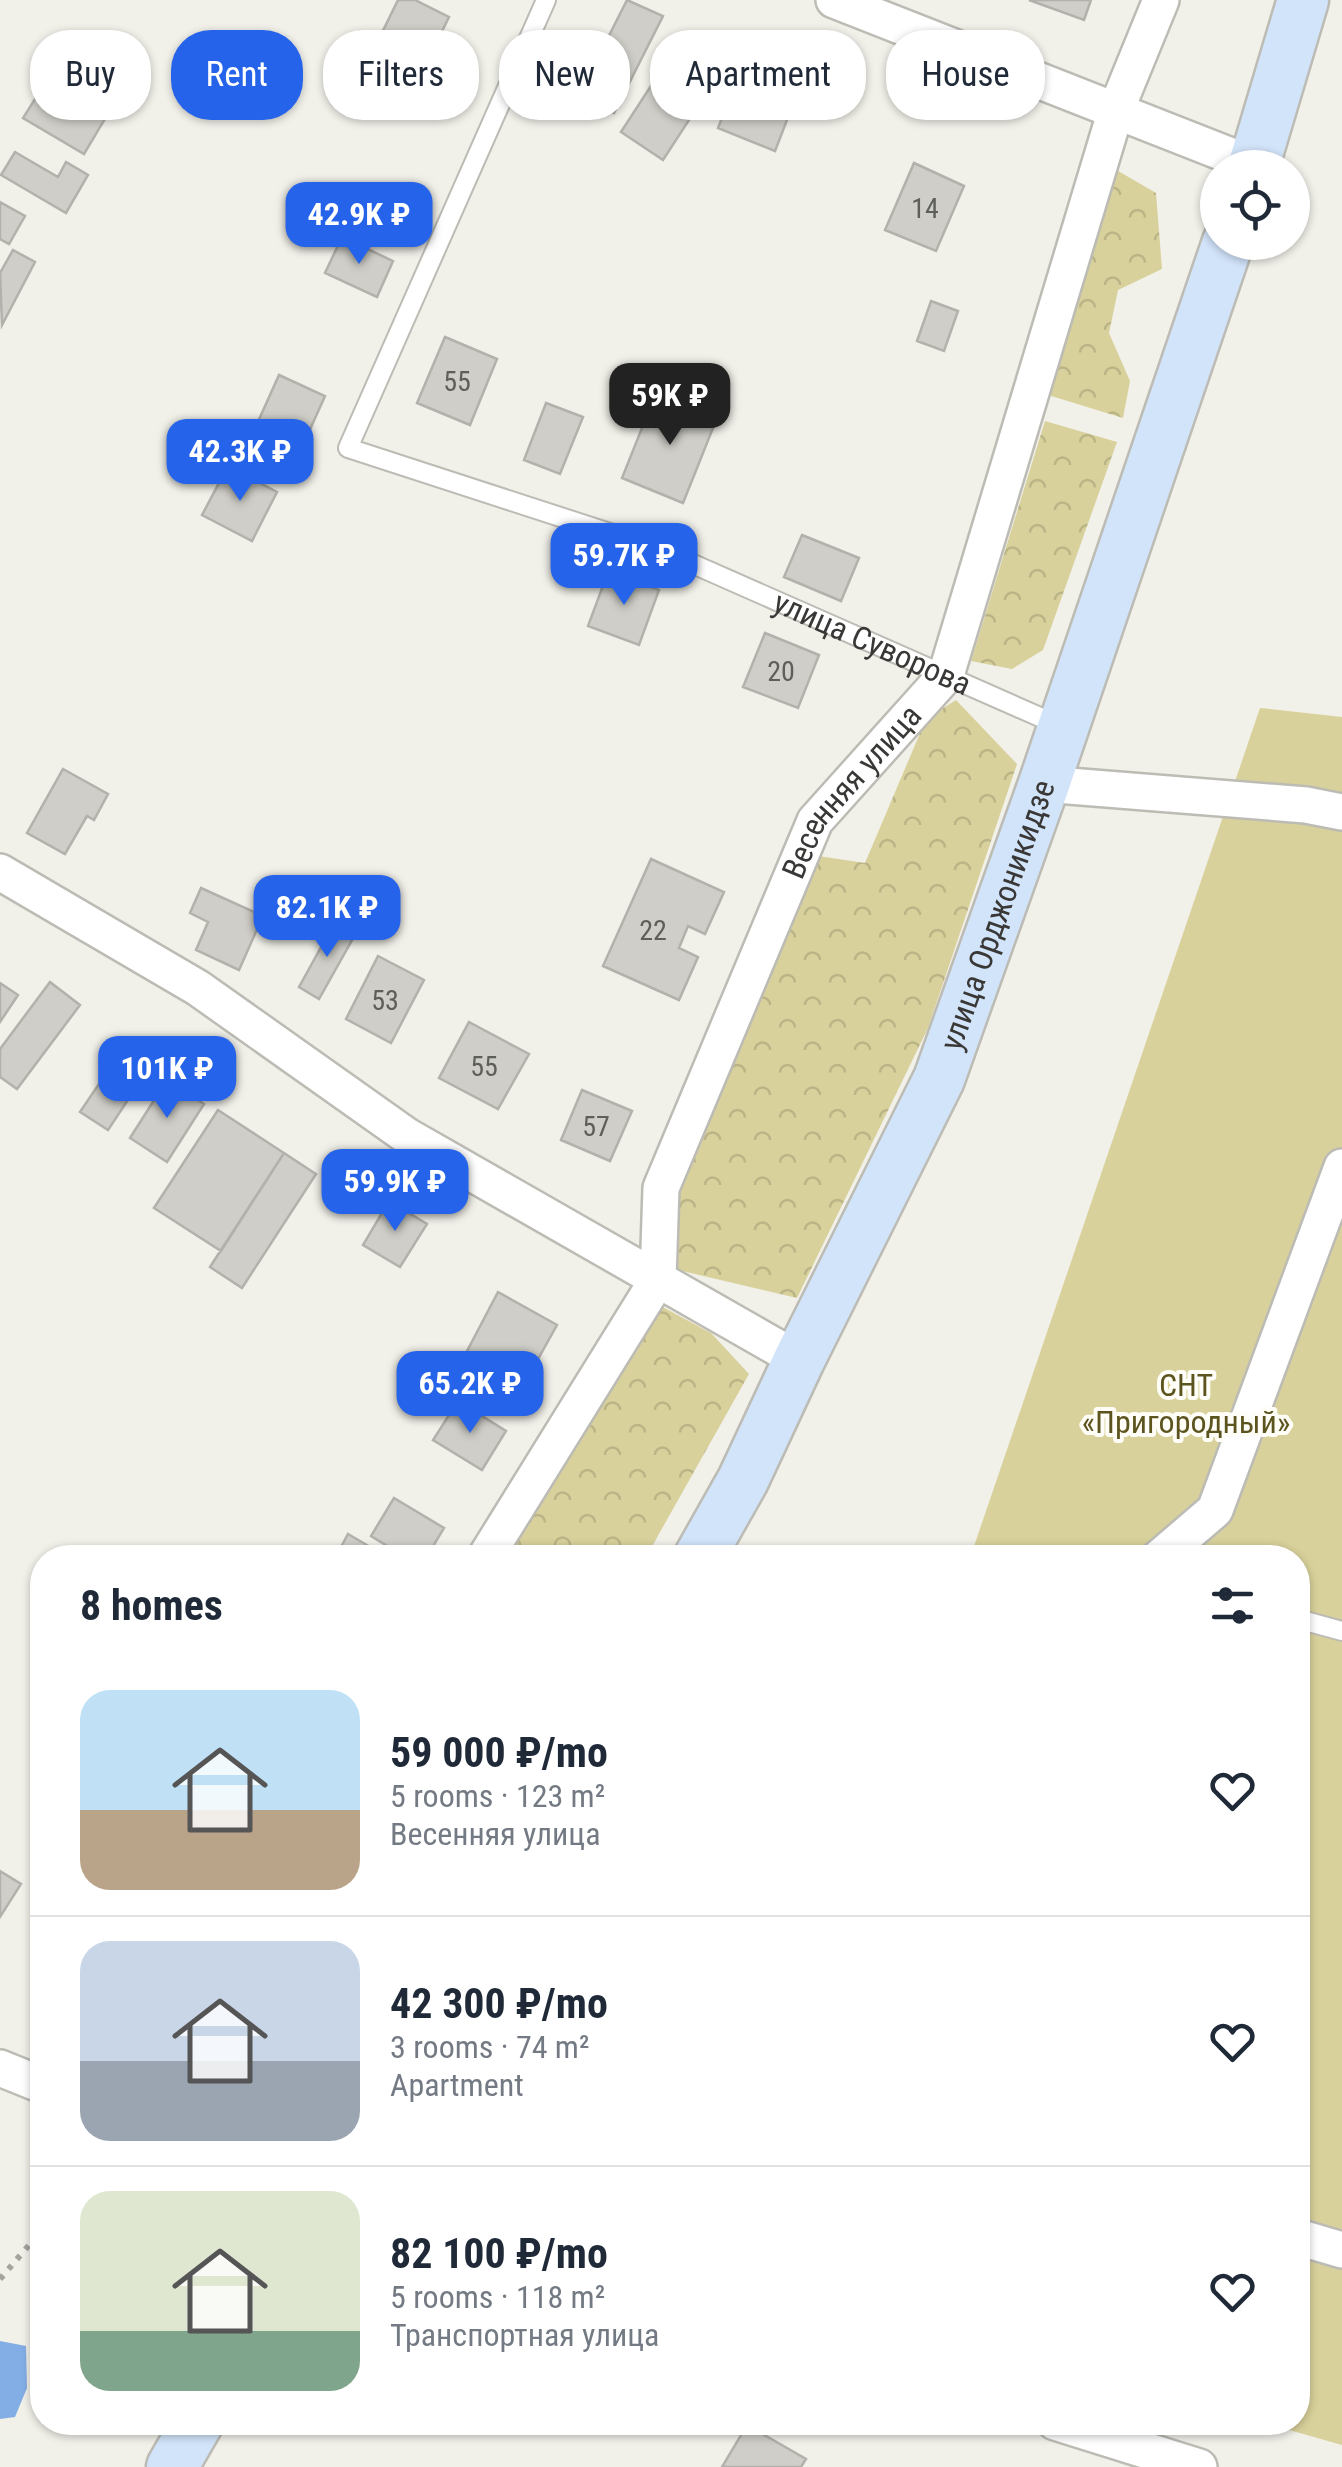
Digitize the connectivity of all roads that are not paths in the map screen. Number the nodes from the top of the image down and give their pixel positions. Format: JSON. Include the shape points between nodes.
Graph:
{"nodes":[{"id":1,"x":546,"y":0,"type":"edge"},
{"id":2,"x":834,"y":0,"type":"edge"},
{"id":3,"x":1161,"y":0,"type":"edge"},
{"id":4,"x":1303,"y":0,"type":"edge"},
{"id":5,"x":1116,"y":110,"type":"junction"},
{"id":6,"x":1215,"y":150,"type":"edge"},
{"id":7,"x":1259,"y":150,"type":"edge"},
{"id":8,"x":1222,"y":260,"type":"edge"},
{"id":9,"x":946,"y":675,"type":"junction"},
{"id":10,"x":1063,"y":727,"type":"junction"},
{"id":11,"x":1044,"y":784,"type":"junction"},
{"id":12,"x":1342,"y":812,"type":"edge"},
{"id":13,"x":0,"y":872,"type":"edge"},
{"id":14,"x":1342,"y":1167,"type":"edge"},
{"id":15,"x":1332,"y":1227,"type":"edge"},
{"id":16,"x":658,"y":1279,"type":"junction"},
{"id":17,"x":799,"y":1360,"type":"junction"},
{"id":18,"x":493,"y":1545,"type":"edge"},
{"id":19,"x":706,"y":1545,"type":"edge"},
{"id":20,"x":1173,"y":1545,"type":"edge"},
{"id":21,"x":1310,"y":1622,"type":"edge"},
{"id":22,"x":1342,"y":1631,"type":"edge"},
{"id":23,"x":0,"y":2068,"type":"edge"},
{"id":24,"x":30,"y":2080,"type":"edge"},
{"id":25,"x":1310,"y":2241,"type":"edge"},
{"id":26,"x":1342,"y":2250,"type":"edge"},
{"id":27,"x":190,"y":2435,"type":"edge"},
{"id":28,"x":1097,"y":2435,"type":"edge"},
{"id":29,"x":172,"y":2467,"type":"edge"},
{"id":30,"x":1199,"y":2467,"type":"edge"}],
"edges":[{"from":1,"to":9,"type":"lane","name":"улица Суворова","via":[[348,448],[659,549]]},
{"from":2,"to":5,"type":"street"},
{"from":3,"to":5,"type":"street","name":"Весенняя улица"},
{"from":4,"to":7,"type":"main road"},
{"from":5,"to":6,"type":"street"},
{"from":5,"to":9,"type":"street","name":"Весенняя улица"},
{"from":8,"to":10,"type":"main road","name":"улица Орджоникидзе"},
{"from":9,"to":10,"type":"lane","name":"улица Суворова"},
{"from":9,"to":16,"type":"street","name":"Весенняя улица","via":[[816,820],[661,1188]]},
{"from":10,"to":11,"type":"main road","name":"улица Орджоникидзе"},
{"from":11,"to":12,"type":"street"},
{"from":11,"to":17,"type":"main road","name":"улица Орджоникидзе","via":[[939,1079]]},
{"from":13,"to":16,"type":"street","via":[[198,988],[408,1136]]},
{"from":14,"to":15,"type":"street"},
{"from":15,"to":20,"type":"street","via":[[1215,1510]]},
{"from":16,"to":17,"type":"street"},
{"from":16,"to":18,"type":"street","name":"Весенняя улица"},
{"from":17,"to":19,"type":"main road","name":"улица Орджоникидзе"},
{"from":21,"to":22,"type":"lane"},
{"from":23,"to":24,"type":"street"},
{"from":25,"to":26,"type":"street"},
{"from":27,"to":29,"type":"main road"},
{"from":28,"to":30,"type":"street"}]}
